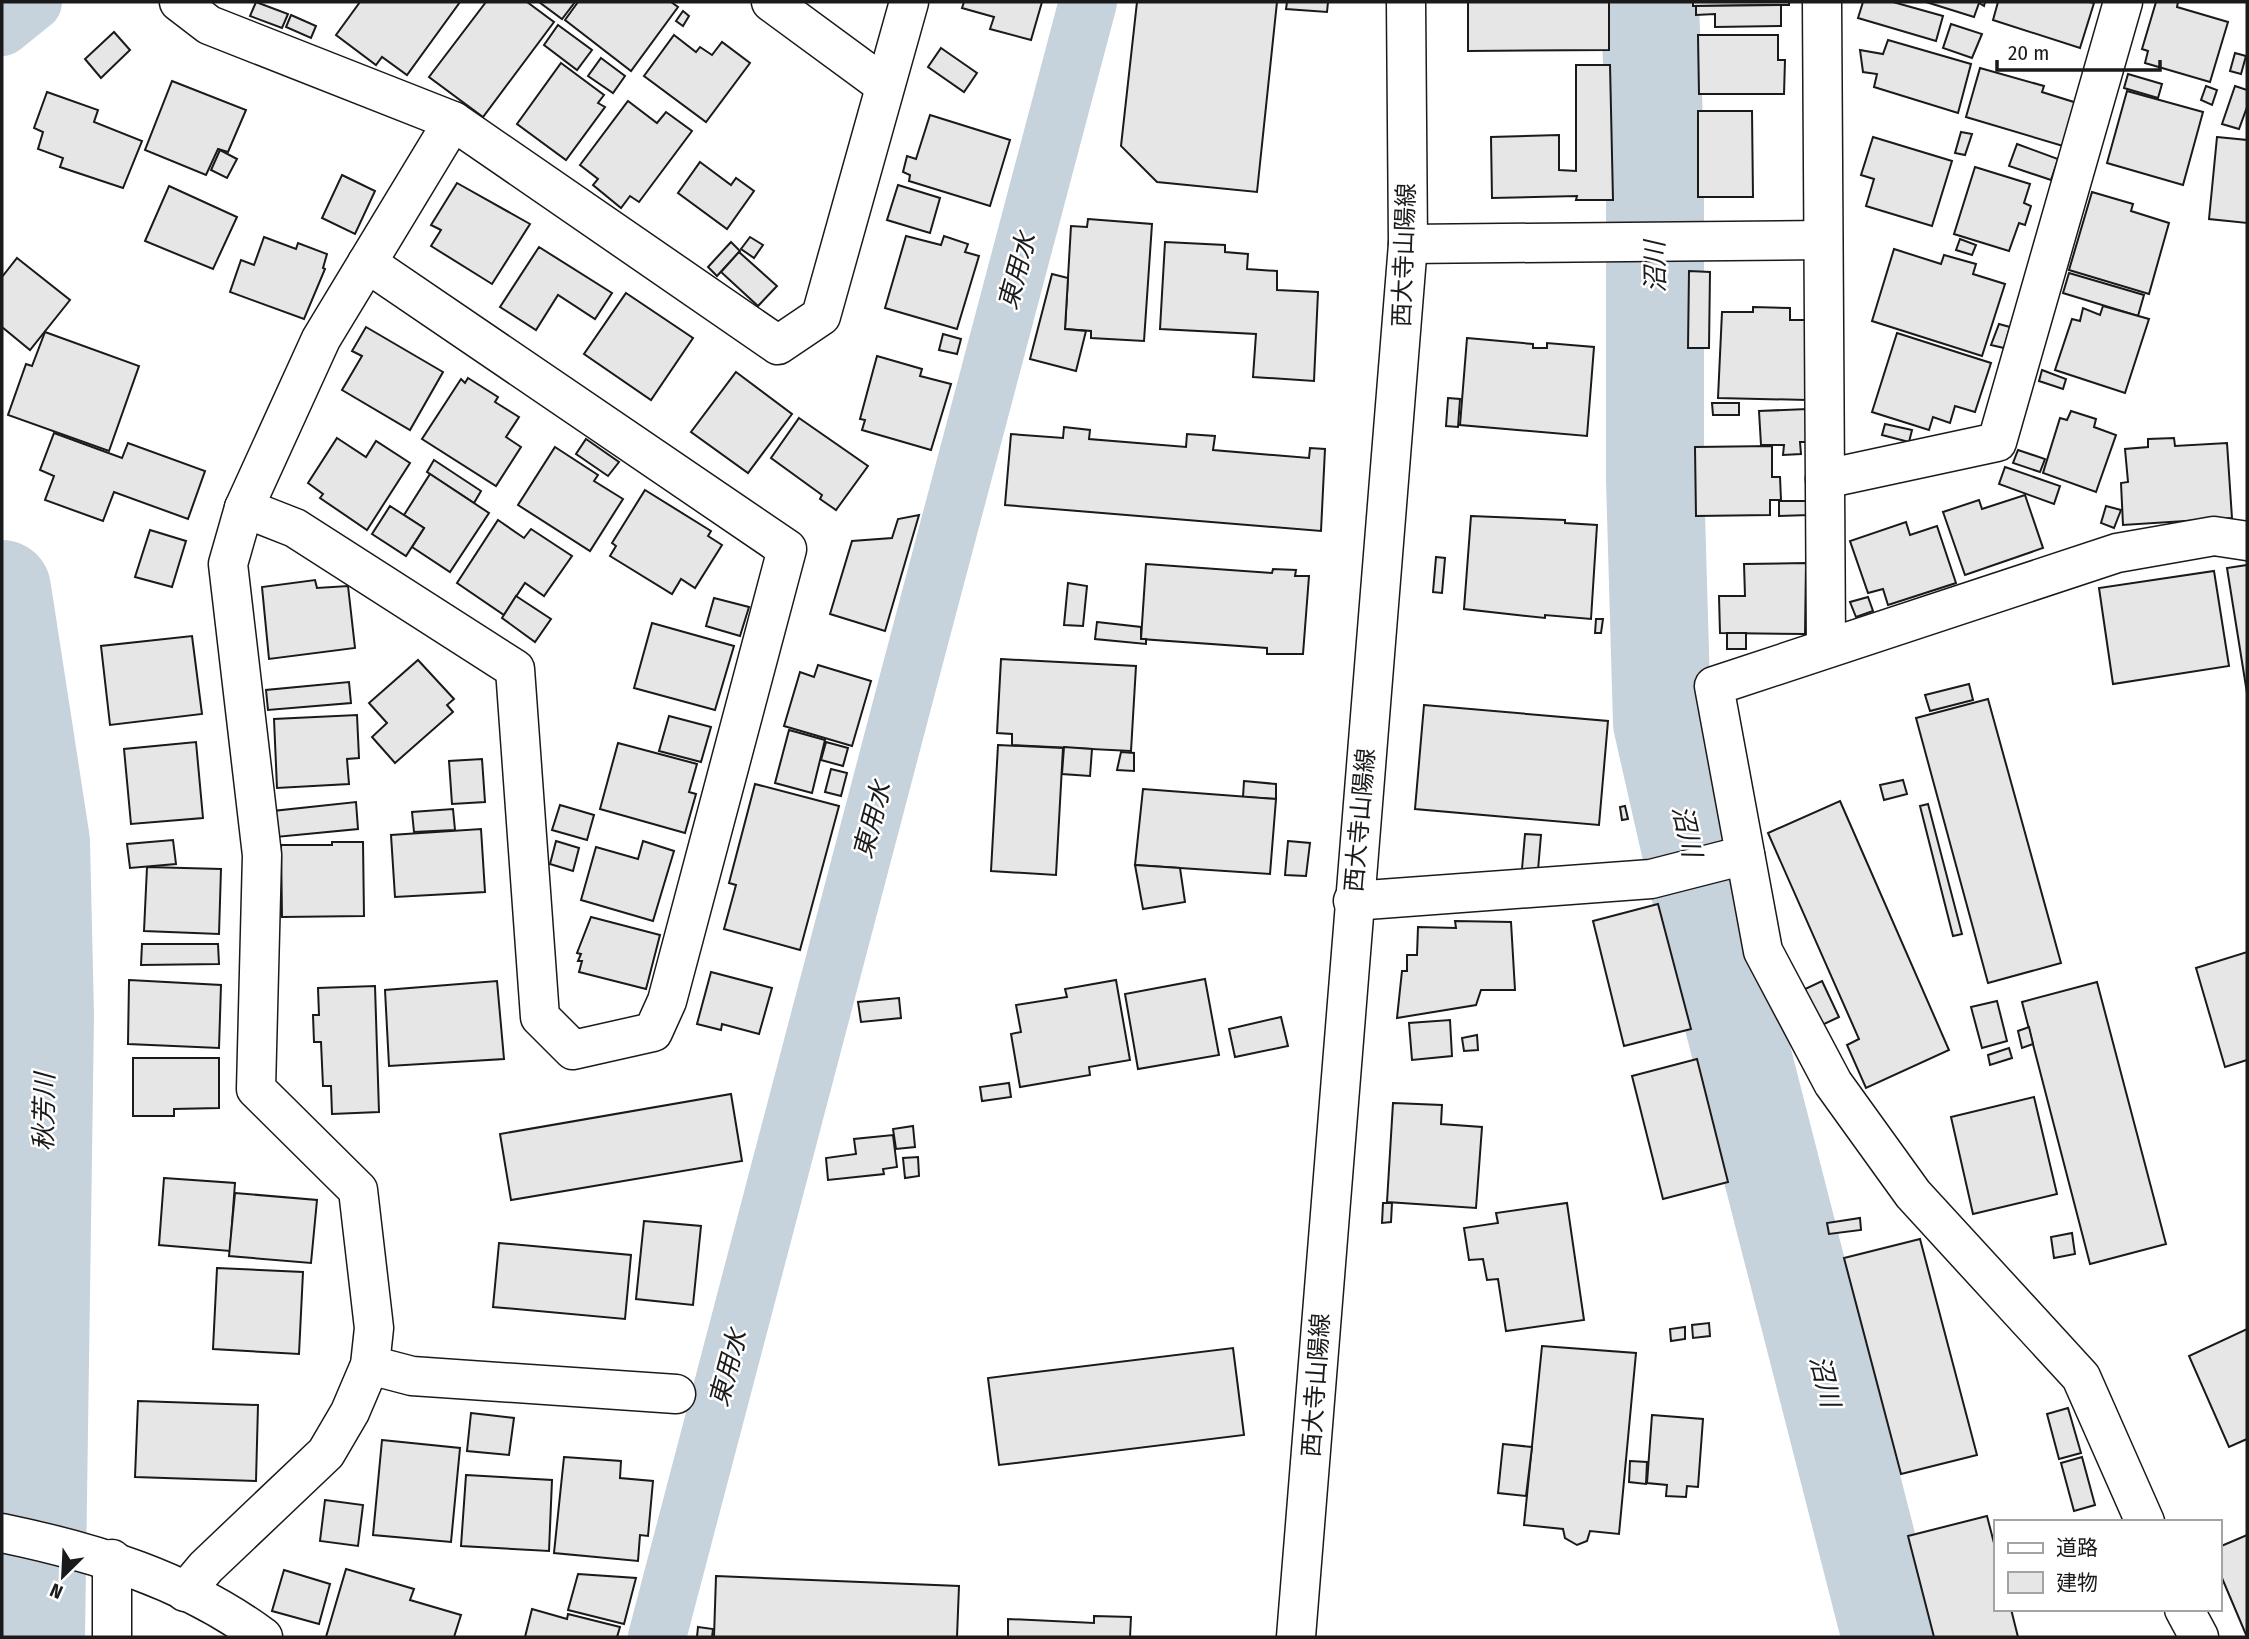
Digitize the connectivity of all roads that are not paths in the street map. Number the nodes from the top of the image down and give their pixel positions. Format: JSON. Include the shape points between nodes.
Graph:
{"nodes":[{"id":1,"x":180,"y":2,"type":"edge"},
{"id":2,"x":771,"y":2,"type":"edge"},
{"id":3,"x":909,"y":2,"type":"edge"},
{"id":4,"x":1406,"y":2,"type":"edge"},
{"id":5,"x":1822,"y":2,"type":"edge"},
{"id":6,"x":2123,"y":2,"type":"edge"},
{"id":7,"x":884,"y":85,"type":"junction"},
{"id":8,"x":453,"y":121,"type":"junction"},
{"id":9,"x":1823,"y":240,"type":"junction"},
{"id":10,"x":1408,"y":244,"type":"junction"},
{"id":11,"x":367,"y":263,"type":"junction"},
{"id":12,"x":1825,"y":479,"type":"junction"},
{"id":13,"x":244,"y":508,"type":"junction"},
{"id":14,"x":2247,"y":541,"type":"edge"},
{"id":15,"x":1826,"y":647,"type":"junction"},
{"id":16,"x":1745,"y":855,"type":"junction"},
{"id":17,"x":1353,"y":901,"type":"junction"},
{"id":18,"x":370,"y":1364,"type":"junction"},
{"id":19,"x":676,"y":1394,"type":"dead end"},
{"id":20,"x":2144,"y":1520,"type":"edge"},
{"id":21,"x":2,"y":1533,"type":"edge"},
{"id":22,"x":112,"y":1559,"type":"junction"},
{"id":23,"x":185,"y":1592,"type":"junction"},
{"id":24,"x":2184,"y":1611,"type":"edge"},
{"id":25,"x":112,"y":1637,"type":"edge"},
{"id":26,"x":263,"y":1637,"type":"edge"},
{"id":27,"x":1296,"y":1637,"type":"edge"},
{"id":28,"x":2199,"y":1637,"type":"edge"}],
"edges":[{"from":1,"to":8,"type":"street","via":[[209,25]]},
{"from":2,"to":7,"type":"street"},
{"from":3,"to":7,"type":"street"},
{"from":4,"to":10,"type":"street","name":"西大寺山陽線"},
{"from":5,"to":9,"type":"street"},
{"from":6,"to":12,"type":"street","via":[[1997,442]]},
{"from":7,"to":8,"type":"street","via":[[821,316],[778,345]]},
{"from":8,"to":11,"type":"street"},
{"from":9,"to":10,"type":"street"},
{"from":9,"to":12,"type":"street"},
{"from":10,"to":17,"type":"street","name":"西大寺山陽線"},
{"from":11,"to":13,"type":"street","via":[[321,339]]},
{"from":11,"to":13,"type":"street","via":[[787,549],[667,1001],[653,1032],[573,1050],[540,1017],[515,669],[295,528]]},
{"from":12,"to":15,"type":"street"},
{"from":13,"to":18,"type":"street","via":[[228,564],[262,855],[256,1089],[358,1190],[374,1328]]},
{"from":14,"to":15,"type":"street","via":[[2214,536],[2117,553]]},
{"from":15,"to":16,"type":"street","via":[[1714,686]]},
{"from":16,"to":17,"type":"street","via":[[1651,879]]},
{"from":16,"to":20,"type":"street","via":[[1763,951],[1833,1083],[1913,1194],[2081,1377]]},
{"from":17,"to":27,"type":"street","name":"西大寺山陽線"},
{"from":18,"to":19,"type":"street","via":[[412,1376]]},
{"from":18,"to":23,"type":"street","via":[[351,1412],[326,1453]]},
{"from":21,"to":22,"type":"street"},
{"from":22,"to":23,"type":"street"},
{"from":22,"to":25,"type":"street"},
{"from":23,"to":26,"type":"street"},
{"from":24,"to":28,"type":"street"}]}
